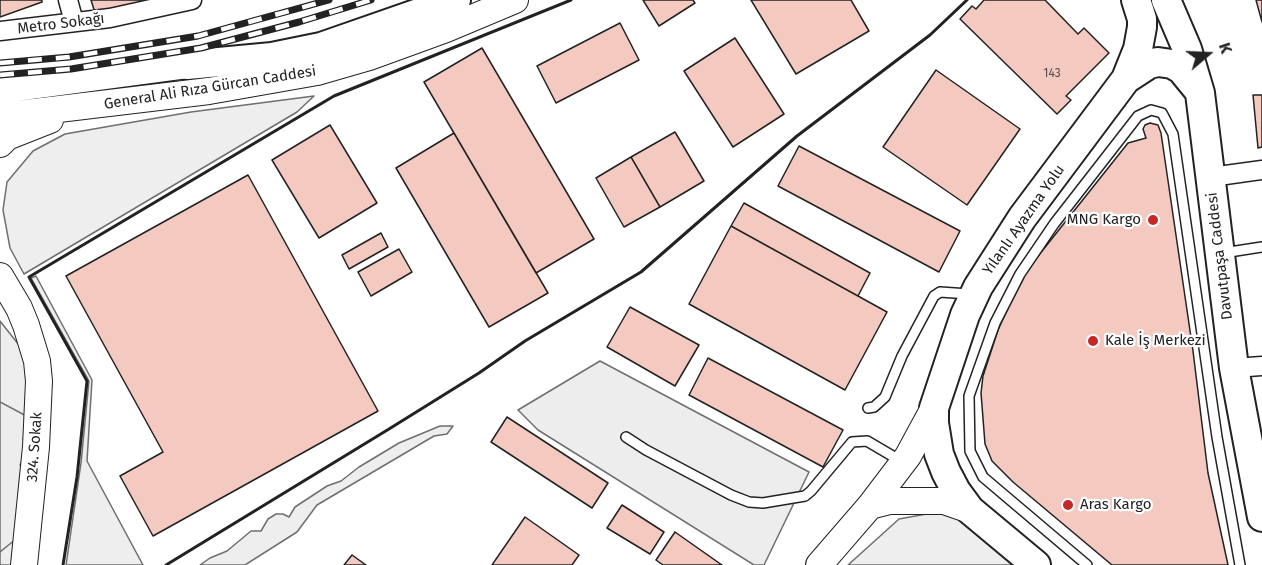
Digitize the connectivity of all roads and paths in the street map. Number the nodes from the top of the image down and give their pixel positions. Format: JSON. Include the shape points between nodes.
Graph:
{"nodes":[{"id":1,"x":68,"y":0,"type":"edge"},
{"id":2,"x":192,"y":0,"type":"edge"},
{"id":3,"x":412,"y":0,"type":"edge"},
{"id":4,"x":456,"y":0,"type":"edge"},
{"id":5,"x":515,"y":0,"type":"edge"},
{"id":6,"x":1136,"y":0,"type":"edge"},
{"id":7,"x":1166,"y":0,"type":"edge"},
{"id":8,"x":74,"y":22,"type":"junction"},
{"id":9,"x":0,"y":31,"type":"edge"},
{"id":10,"x":187,"y":65,"type":"junction"},
{"id":11,"x":1126,"y":79,"type":"junction"},
{"id":12,"x":0,"y":90,"type":"edge"},
{"id":13,"x":1200,"y":93,"type":"junction"},
{"id":14,"x":105,"y":105,"type":"junction"},
{"id":15,"x":0,"y":116,"type":"edge"},
{"id":16,"x":0,"y":144,"type":"edge"},
{"id":17,"x":1262,"y":170,"type":"edge"},
{"id":18,"x":1211,"y":177,"type":"junction"},
{"id":19,"x":1262,"y":248,"type":"edge"},
{"id":20,"x":1220,"y":253,"type":"junction"},
{"id":21,"x":0,"y":276,"type":"edge"},
{"id":22,"x":975,"y":294,"type":"junction"},
{"id":23,"x":0,"y":306,"type":"edge"},
{"id":24,"x":27,"y":331,"type":"junction"},
{"id":25,"x":1262,"y":366,"type":"edge"},
{"id":26,"x":1234,"y":368,"type":"junction"},
{"id":27,"x":868,"y":408,"type":"dead end"},
{"id":28,"x":934,"y":408,"type":"junction"},
{"id":29,"x":626,"y":437,"type":"dead end"},
{"id":30,"x":903,"y":462,"type":"junction"},
{"id":31,"x":870,"y":506,"type":"junction"},
{"id":32,"x":970,"y":510,"type":"junction"},
{"id":33,"x":1262,"y":517,"type":"edge"},
{"id":34,"x":24,"y":565,"type":"edge"},
{"id":35,"x":819,"y":565,"type":"edge"},
{"id":36,"x":1036,"y":565,"type":"edge"},
{"id":37,"x":1087,"y":565,"type":"edge"},
{"id":38,"x":1240,"y":565,"type":"edge"}],
"edges":[{"from":1,"to":8,"type":"street"},
{"from":2,"to":8,"type":"street","name":"Metro Sokağı"},
{"from":3,"to":10,"type":"main road","via":[[318,33]]},
{"from":4,"to":10,"type":"main road","name":"General Ali Rıza Gürcan Caddesi","via":[[321,47],[272,57]]},
{"from":5,"to":14,"type":"main road","name":"General Ali Rıza Gürcan Caddesi","via":[[369,57],[317,72]]},
{"from":6,"to":11,"type":"main road","via":[[1142,27]]},
{"from":7,"to":13,"type":"main road","name":"Davutpaşa Caddesi"},
{"from":8,"to":9,"type":"street","name":"Metro Sokağı"},
{"from":10,"to":12,"type":"main road","name":"General Ali Rıza Gürcan Caddesi"},
{"from":11,"to":13,"type":"main road","via":[[1149,64],[1172,64],[1181,69]]},
{"from":11,"to":22,"type":"main road","name":"Yılanlı Ayazma Yolu","via":[[1022,218]]},
{"from":13,"to":18,"type":"main road","name":"Davutpaşa Caddesi"},
{"from":14,"to":15,"type":"main road","name":"General Ali Rıza Gürcan Caddesi"},
{"from":14,"to":16,"type":"main road","via":[[45,121],[7,137]]},
{"from":17,"to":18,"type":"street"},
{"from":18,"to":20,"type":"main road","name":"Davutpaşa Caddesi"},
{"from":19,"to":20,"type":"lane"},
{"from":20,"to":26,"type":"main road","name":"Davutpaşa Caddesi"},
{"from":21,"to":24,"type":"main road","name":"324. Sokak"},
{"from":22,"to":27,"type":"lane","via":[[940,292],[934,296],[885,397]]},
{"from":22,"to":28,"type":"main road","name":"Yılanlı Ayazma Yolu"},
{"from":23,"to":24,"type":"main road","via":[[11,311]]},
{"from":24,"to":34,"type":"main road","name":"324. Sokak","via":[[39,381]]},
{"from":25,"to":26,"type":"street"},
{"from":26,"to":33,"type":"main road","name":"Davutpaşa Caddesi","via":[[1251,441]]},
{"from":28,"to":30,"type":"main road"},
{"from":28,"to":32,"type":"main road","via":[[939,454]]},
{"from":29,"to":30,"type":"lane","via":[[749,502],[805,496],[852,442],[867,441]]},
{"from":30,"to":31,"type":"main road"},
{"from":31,"to":32,"type":"main road","via":[[890,501],[944,501]]},
{"from":31,"to":35,"type":"main road"},
{"from":32,"to":36,"type":"main road"},
{"from":37,"to":38,"type":"lane","via":[[983,477],[970,451],[969,396],[995,322],[1020,274],[1138,116],[1151,110],[1162,113],[1173,134],[1217,437]]}]}
